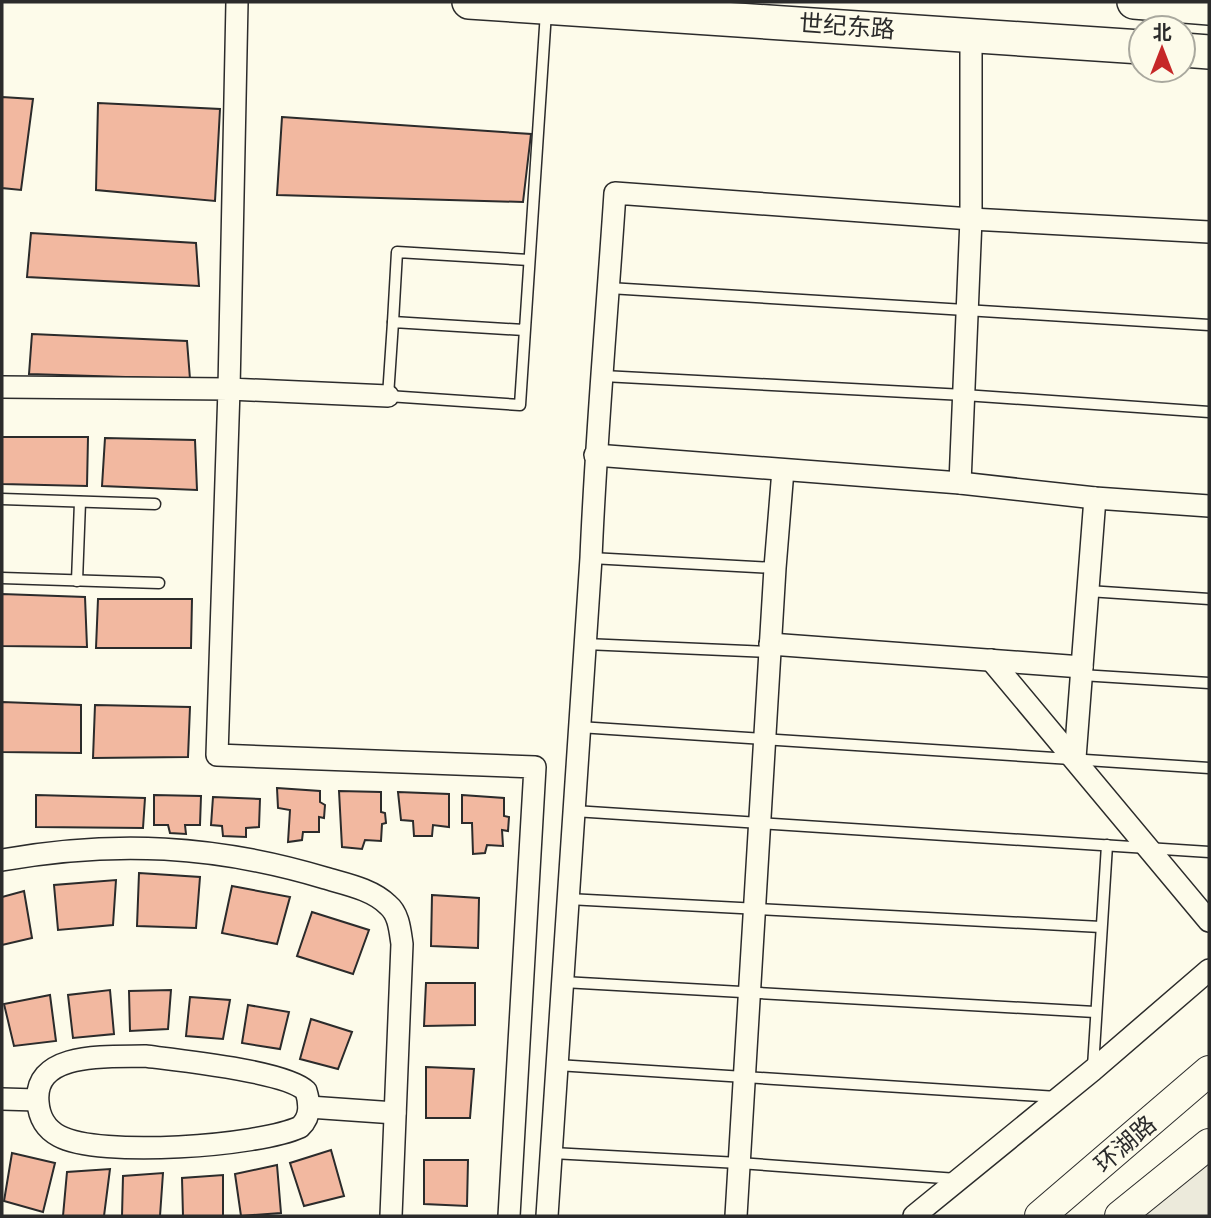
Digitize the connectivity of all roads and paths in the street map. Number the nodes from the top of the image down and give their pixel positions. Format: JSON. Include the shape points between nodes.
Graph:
{"nodes":[{"id":1,"x":237,"y":2,"type":"edge"},
{"id":2,"x":469,"y":2,"type":"edge"},
{"id":3,"x":1135,"y":2,"type":"edge"},
{"id":4,"x":547,"y":6,"type":"junction"},
{"id":5,"x":1209,"y":8,"type":"edge"},
{"id":6,"x":971,"y":35,"type":"junction"},
{"id":7,"x":1127,"y":46,"type":"edge"},
{"id":8,"x":971,"y":219,"type":"junction"},
{"id":9,"x":1209,"y":232,"type":"edge"},
{"id":10,"x":529,"y":260,"type":"junction"},
{"id":11,"x":609,"y":288,"type":"junction"},
{"id":12,"x":967,"y":309,"type":"junction"},
{"id":13,"x":393,"y":322,"type":"junction"},
{"id":14,"x":1209,"y":325,"type":"edge"},
{"id":15,"x":524,"y":330,"type":"junction"},
{"id":16,"x":603,"y":376,"type":"junction"},
{"id":17,"x":2,"y":387,"type":"edge"},
{"id":18,"x":229,"y":389,"type":"junction"},
{"id":19,"x":964,"y":395,"type":"junction"},
{"id":20,"x":388,"y":396,"type":"junction"},
{"id":21,"x":1209,"y":412,"type":"edge"},
{"id":22,"x":595,"y":455,"type":"junction"},
{"id":23,"x":783,"y":470,"type":"junction"},
{"id":24,"x":960,"y":483,"type":"junction"},
{"id":25,"x":2,"y":499,"type":"edge"},
{"id":26,"x":1095,"y":499,"type":"junction"},
{"id":27,"x":80,"y":502,"type":"junction"},
{"id":28,"x":155,"y":504,"type":"dead end"},
{"id":29,"x":1209,"y":506,"type":"edge"},
{"id":30,"x":591,"y":558,"type":"junction"},
{"id":31,"x":775,"y":568,"type":"junction"},
{"id":32,"x":2,"y":578,"type":"edge"},
{"id":33,"x":77,"y":581,"type":"junction"},
{"id":34,"x":159,"y":583,"type":"dead end"},
{"id":35,"x":1088,"y":591,"type":"junction"},
{"id":36,"x":1209,"y":599,"type":"edge"},
{"id":37,"x":585,"y":644,"type":"junction"},
{"id":38,"x":770,"y":648,"type":"junction"},
{"id":39,"x":991,"y":660,"type":"junction"},
{"id":40,"x":1082,"y":671,"type":"junction"},
{"id":41,"x":1209,"y":683,"type":"edge"},
{"id":42,"x":579,"y":727,"type":"junction"},
{"id":43,"x":764,"y":739,"type":"junction"},
{"id":44,"x":1075,"y":758,"type":"junction"},
{"id":45,"x":1209,"y":768,"type":"edge"},
{"id":46,"x":574,"y":811,"type":"junction"},
{"id":47,"x":759,"y":823,"type":"junction"},
{"id":48,"x":1107,"y":845,"type":"junction"},
{"id":49,"x":1149,"y":848,"type":"junction"},
{"id":50,"x":1209,"y":852,"type":"edge"},
{"id":51,"x":2,"y":860,"type":"edge"},
{"id":52,"x":568,"y":899,"type":"junction"},
{"id":53,"x":754,"y":909,"type":"junction"},
{"id":54,"x":1209,"y":921,"type":"edge"},
{"id":55,"x":1101,"y":927,"type":"junction"},
{"id":56,"x":1209,"y":970,"type":"edge"},
{"id":57,"x":563,"y":982,"type":"junction"},
{"id":58,"x":749,"y":993,"type":"junction"},
{"id":59,"x":1095,"y":1012,"type":"junction"},
{"id":60,"x":557,"y":1065,"type":"junction"},
{"id":61,"x":1093,"y":1070,"type":"junction"},
{"id":62,"x":1209,"y":1071,"type":"edge"},
{"id":63,"x":745,"y":1075,"type":"junction"},
{"id":64,"x":1060,"y":1097,"type":"junction"},
{"id":65,"x":2,"y":1099,"type":"edge"},
{"id":66,"x":37,"y":1100,"type":"junction"},
{"id":67,"x":309,"y":1107,"type":"junction"},
{"id":68,"x":395,"y":1112,"type":"junction"},
{"id":69,"x":1209,"y":1144,"type":"edge"},
{"id":70,"x":552,"y":1153,"type":"junction"},
{"id":71,"x":739,"y":1163,"type":"junction"},
{"id":72,"x":959,"y":1180,"type":"junction"},
{"id":73,"x":391,"y":1216,"type":"edge"},
{"id":74,"x":509,"y":1216,"type":"edge"},
{"id":75,"x":547,"y":1216,"type":"edge"},
{"id":76,"x":736,"y":1216,"type":"edge"},
{"id":77,"x":915,"y":1216,"type":"edge"},
{"id":78,"x":1040,"y":1216,"type":"edge"},
{"id":79,"x":1120,"y":1216,"type":"edge"}],
"edges":[{"from":1,"to":18,"type":"street"},
{"from":2,"to":4,"type":"main road","name":"世纪东路"},
{"from":3,"to":5,"type":"main road"},
{"from":4,"to":6,"type":"main road","name":"世纪东路"},
{"from":4,"to":10,"type":"lane"},
{"from":6,"to":7,"type":"main road","name":"世纪东路"},
{"from":6,"to":8,"type":"street"},
{"from":8,"to":9,"type":"street"},
{"from":8,"to":11,"type":"street","via":[[615,193]]},
{"from":8,"to":12,"type":"street"},
{"from":10,"to":13,"type":"lane","via":[[397,251]]},
{"from":10,"to":15,"type":"lane"},
{"from":11,"to":12,"type":"lane"},
{"from":11,"to":16,"type":"street"},
{"from":12,"to":14,"type":"lane"},
{"from":12,"to":19,"type":"street"},
{"from":13,"to":15,"type":"lane"},
{"from":13,"to":20,"type":"lane"},
{"from":15,"to":20,"type":"lane","via":[[520,405]]},
{"from":16,"to":19,"type":"lane"},
{"from":16,"to":22,"type":"street"},
{"from":17,"to":18,"type":"street"},
{"from":18,"to":20,"type":"street"},
{"from":18,"to":74,"type":"street","via":[[217,755],[535,767]]},
{"from":19,"to":21,"type":"lane"},
{"from":19,"to":24,"type":"street"},
{"from":22,"to":23,"type":"street"},
{"from":22,"to":30,"type":"street"},
{"from":23,"to":24,"type":"street"},
{"from":23,"to":31,"type":"street"},
{"from":24,"to":26,"type":"street"},
{"from":25,"to":27,"type":"lane"},
{"from":26,"to":29,"type":"street"},
{"from":26,"to":35,"type":"street"},
{"from":27,"to":28,"type":"lane"},
{"from":27,"to":33,"type":"lane"},
{"from":30,"to":31,"type":"lane"},
{"from":30,"to":37,"type":"street"},
{"from":31,"to":38,"type":"street"},
{"from":32,"to":33,"type":"lane"},
{"from":33,"to":34,"type":"lane"},
{"from":35,"to":36,"type":"lane"},
{"from":35,"to":40,"type":"street"},
{"from":37,"to":38,"type":"lane"},
{"from":37,"to":42,"type":"street"},
{"from":38,"to":39,"type":"street"},
{"from":38,"to":43,"type":"street"},
{"from":39,"to":40,"type":"street"},
{"from":39,"to":44,"type":"street"},
{"from":40,"to":41,"type":"lane"},
{"from":40,"to":44,"type":"street"},
{"from":42,"to":43,"type":"lane"},
{"from":42,"to":46,"type":"street"},
{"from":43,"to":44,"type":"lane"},
{"from":43,"to":47,"type":"street"},
{"from":44,"to":45,"type":"lane"},
{"from":44,"to":49,"type":"street"},
{"from":46,"to":47,"type":"lane"},
{"from":46,"to":52,"type":"street"},
{"from":47,"to":48,"type":"lane"},
{"from":47,"to":53,"type":"street"},
{"from":48,"to":49,"type":"lane"},
{"from":48,"to":55,"type":"lane"},
{"from":49,"to":50,"type":"lane"},
{"from":49,"to":54,"type":"street"},
{"from":51,"to":68,"type":"street","via":[[76,850],[185,849],[271,863],[356,887],[381,899],[394,911],[402,944]]},
{"from":52,"to":53,"type":"lane"},
{"from":52,"to":57,"type":"street"},
{"from":53,"to":55,"type":"lane"},
{"from":53,"to":58,"type":"street"},
{"from":55,"to":59,"type":"lane"},
{"from":56,"to":61,"type":"street"},
{"from":57,"to":58,"type":"lane"},
{"from":57,"to":60,"type":"street"},
{"from":58,"to":59,"type":"lane"},
{"from":58,"to":63,"type":"street"},
{"from":59,"to":61,"type":"lane"},
{"from":60,"to":63,"type":"lane"},
{"from":60,"to":70,"type":"street"},
{"from":61,"to":64,"type":"street"},
{"from":62,"to":78,"type":"main road","name":"环湖路"},
{"from":63,"to":64,"type":"lane"},
{"from":63,"to":71,"type":"street"},
{"from":64,"to":72,"type":"street"},
{"from":65,"to":66,"type":"street"},
{"from":66,"to":67,"type":"street","via":[[43,1122],[66,1140],[144,1148],[214,1144],[293,1130],[305,1122]]},
{"from":66,"to":67,"type":"street","via":[[44,1078],[57,1066],[95,1058],[145,1056],[294,1082],[306,1091]]},
{"from":67,"to":68,"type":"street"},
{"from":68,"to":73,"type":"street"},
{"from":69,"to":79,"type":"main road"},
{"from":70,"to":71,"type":"lane"},
{"from":70,"to":75,"type":"street"},
{"from":71,"to":72,"type":"lane"},
{"from":71,"to":76,"type":"street"},
{"from":72,"to":77,"type":"street"}]}
